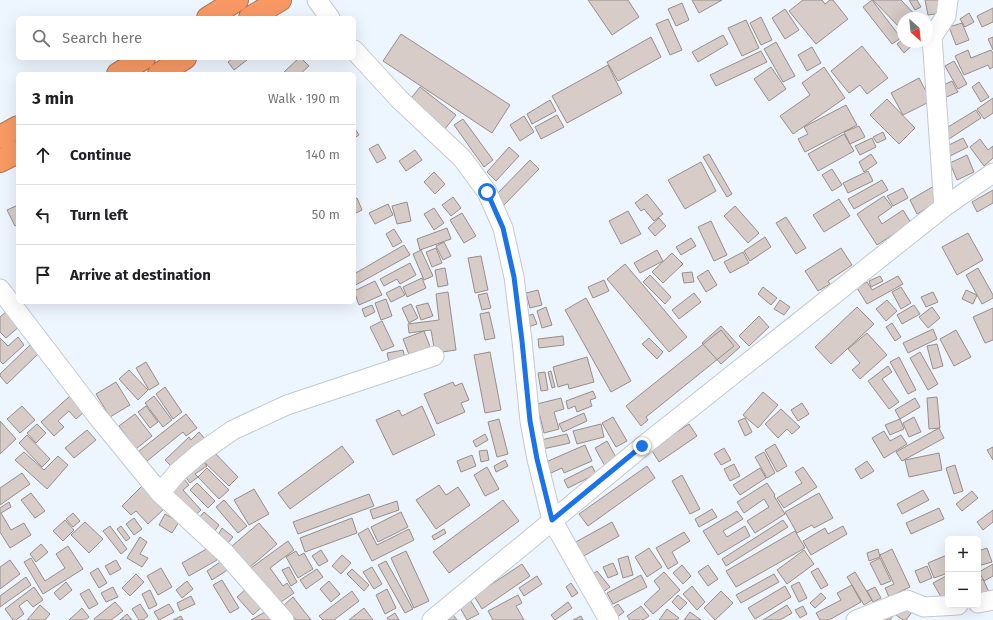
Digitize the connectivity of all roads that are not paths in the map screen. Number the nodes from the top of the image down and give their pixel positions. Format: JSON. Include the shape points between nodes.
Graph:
{"nodes":[{"id":1,"x":237,"y":0,"type":"edge"},
{"id":2,"x":280,"y":0,"type":"edge"},
{"id":3,"x":317,"y":0,"type":"edge"},
{"id":4,"x":948,"y":0,"type":"edge"},
{"id":5,"x":211,"y":16,"type":"edge"},
{"id":6,"x":253,"y":16,"type":"edge"},
{"id":7,"x":329,"y":16,"type":"edge"},
{"id":8,"x":356,"y":52,"type":"edge"},
{"id":9,"x":141,"y":60,"type":"edge"},
{"id":10,"x":182,"y":60,"type":"edge"},
{"id":11,"x":121,"y":72,"type":"edge"},
{"id":12,"x":162,"y":72,"type":"edge"},
{"id":13,"x":16,"y":128,"type":"edge"},
{"id":14,"x":0,"y":137,"type":"edge"},
{"id":15,"x":16,"y":153,"type":"edge"},
{"id":16,"x":0,"y":161,"type":"edge"},
{"id":17,"x":993,"y":173,"type":"edge"},
{"id":18,"x":944,"y":207,"type":"junction"},
{"id":19,"x":0,"y":289,"type":"edge"},
{"id":20,"x":434,"y":356,"type":"dead end"},
{"id":21,"x":160,"y":493,"type":"junction"},
{"id":22,"x":552,"y":520,"type":"junction"},
{"id":23,"x":993,"y":600,"type":"edge"},
{"id":24,"x":981,"y":602,"type":"edge"},
{"id":25,"x":945,"y":606,"type":"edge"},
{"id":26,"x":284,"y":620,"type":"edge"},
{"id":27,"x":432,"y":620,"type":"edge"},
{"id":28,"x":609,"y":620,"type":"edge"},
{"id":29,"x":856,"y":620,"type":"edge"}],
"edges":[{"from":1,"to":5,"type":"highway"},
{"from":2,"to":6,"type":"highway"},
{"from":3,"to":7,"type":"street"},
{"from":4,"to":18,"type":"street","via":[[946,16],[932,37]]},
{"from":8,"to":22,"type":"street","via":[[399,99],[462,158],[487,192],[503,228],[514,277],[530,421]]},
{"from":9,"to":11,"type":"highway"},
{"from":10,"to":12,"type":"highway"},
{"from":13,"to":14,"type":"highway"},
{"from":15,"to":16,"type":"highway"},
{"from":17,"to":18,"type":"street"},
{"from":18,"to":22,"type":"street"},
{"from":19,"to":21,"type":"street","via":[[97,416]]},
{"from":20,"to":21,"type":"street","via":[[287,405],[233,430],[200,453],[178,472]]},
{"from":21,"to":26,"type":"street","via":[[225,553]]},
{"from":22,"to":27,"type":"street"},
{"from":22,"to":28,"type":"street"},
{"from":23,"to":24,"type":"street"},
{"from":25,"to":29,"type":"street","via":[[924,607],[907,600]]}]}
